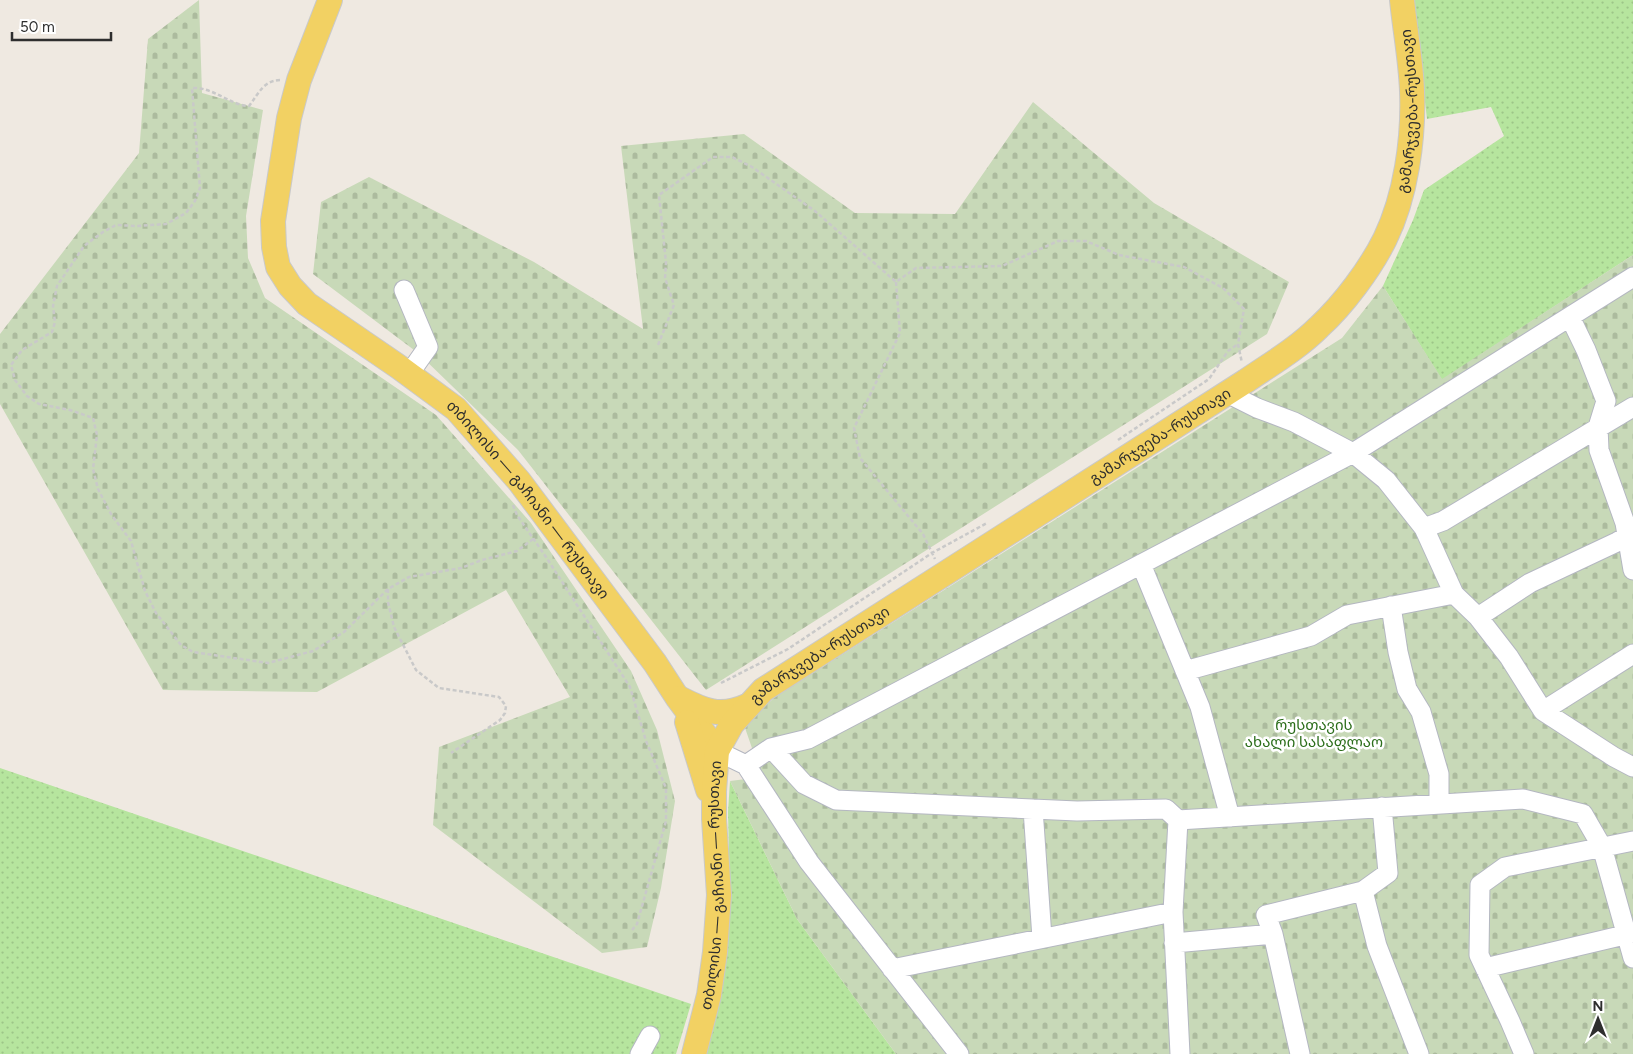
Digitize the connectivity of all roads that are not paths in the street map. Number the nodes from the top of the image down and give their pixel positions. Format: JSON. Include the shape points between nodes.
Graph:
{"nodes":[{"id":1,"x":330,"y":0,"type":"edge"},
{"id":2,"x":1402,"y":0,"type":"edge"},
{"id":3,"x":1633,"y":277,"type":"edge"},
{"id":4,"x":404,"y":290,"type":"dead end"},
{"id":5,"x":1570,"y":317,"type":"junction"},
{"id":6,"x":409,"y":374,"type":"junction"},
{"id":7,"x":1237,"y":387,"type":"junction"},
{"id":8,"x":1633,"y":407,"type":"edge"},
{"id":9,"x":1598,"y":427,"type":"junction"},
{"id":10,"x":1353,"y":453,"type":"junction"},
{"id":11,"x":1424,"y":528,"type":"junction"},
{"id":12,"x":1630,"y":534,"type":"edge"},
{"id":13,"x":1141,"y":564,"type":"junction"},
{"id":14,"x":1633,"y":570,"type":"edge"},
{"id":15,"x":1454,"y":594,"type":"junction"},
{"id":16,"x":1391,"y":606,"type":"junction"},
{"id":17,"x":1478,"y":617,"type":"junction"},
{"id":18,"x":1633,"y":654,"type":"edge"},
{"id":19,"x":1185,"y":671,"type":"junction"},
{"id":20,"x":677,"y":697,"type":"junction"},
{"id":21,"x":747,"y":706,"type":"junction"},
{"id":22,"x":1543,"y":711,"type":"junction"},
{"id":23,"x":770,"y":748,"type":"junction"},
{"id":24,"x":717,"y":751,"type":"junction"},
{"id":25,"x":746,"y":765,"type":"junction"},
{"id":26,"x":1632,"y":765,"type":"edge"},
{"id":27,"x":1439,"y":804,"type":"junction"},
{"id":28,"x":1382,"y":807,"type":"junction"},
{"id":29,"x":1033,"y":809,"type":"junction"},
{"id":30,"x":1230,"y":817,"type":"junction"},
{"id":31,"x":714,"y":819,"type":"junction"},
{"id":32,"x":1178,"y":820,"type":"junction"},
{"id":33,"x":1633,"y":840,"type":"edge"},
{"id":34,"x":1602,"y":847,"type":"junction"},
{"id":35,"x":1363,"y":892,"type":"junction"},
{"id":36,"x":1173,"y":912,"type":"junction"},
{"id":37,"x":1272,"y":934,"type":"junction"},
{"id":38,"x":1630,"y":934,"type":"edge"},
{"id":39,"x":1042,"y":938,"type":"junction"},
{"id":40,"x":1174,"y":944,"type":"junction"},
{"id":41,"x":1633,"y":958,"type":"edge"},
{"id":42,"x":1485,"y":968,"type":"junction"},
{"id":43,"x":892,"y":969,"type":"junction"},
{"id":44,"x":650,"y":1036,"type":"dead end"},
{"id":45,"x":640,"y":1054,"type":"edge"},
{"id":46,"x":694,"y":1054,"type":"edge"},
{"id":47,"x":959,"y":1054,"type":"edge"},
{"id":48,"x":1180,"y":1054,"type":"edge"},
{"id":49,"x":1300,"y":1054,"type":"edge"},
{"id":50,"x":1419,"y":1054,"type":"edge"},
{"id":51,"x":1524,"y":1054,"type":"edge"}],
"edges":[{"from":1,"to":6,"type":"main road","name":"თბილისი — გაჩიანი — რუსთავი","via":[[298,80],[289,118],[273,221],[278,267],[307,304]]},
{"from":2,"to":7,"type":"main road","name":"გამარჯვება-რუსთავი","via":[[1412,91],[1410,154],[1385,239],[1341,304],[1318,328]]},
{"from":3,"to":5,"type":"street"},
{"from":4,"to":6,"type":"street","via":[[428,346]]},
{"from":5,"to":9,"type":"street","via":[[1606,401]]},
{"from":5,"to":10,"type":"street"},
{"from":6,"to":20,"type":"main road","name":"თბილისი — გაჩიანი — რუსთავი","via":[[456,409],[519,481]]},
{"from":7,"to":10,"type":"street","via":[[1257,408],[1294,422]]},
{"from":7,"to":21,"type":"main road","name":"გამარჯვება-რუსთავი","via":[[763,690]]},
{"from":8,"to":9,"type":"street"},
{"from":9,"to":11,"type":"street","via":[[1443,521]]},
{"from":9,"to":12,"type":"street","via":[[1599,450]]},
{"from":10,"to":11,"type":"street","via":[[1386,480]]},
{"from":10,"to":13,"type":"street"},
{"from":11,"to":15,"type":"street"},
{"from":12,"to":14,"type":"street"},
{"from":12,"to":17,"type":"street","via":[[1530,583]]},
{"from":13,"to":19,"type":"street"},
{"from":13,"to":23,"type":"street","via":[[808,739]]},
{"from":15,"to":16,"type":"street"},
{"from":15,"to":17,"type":"street"},
{"from":16,"to":19,"type":"street","via":[[1347,615],[1311,636]]},
{"from":16,"to":27,"type":"street","via":[[1407,689],[1421,712],[1439,774]]},
{"from":17,"to":22,"type":"street","via":[[1509,657]]},
{"from":18,"to":22,"type":"street"},
{"from":19,"to":30,"type":"street","via":[[1200,707]]},
{"from":20,"to":21,"type":"main road","via":[[701,710],[715,712]]},
{"from":20,"to":24,"type":"main road","name":"თბილისი — გაჩიანი — რუსთავი"},
{"from":20,"to":31,"type":"main road","via":[[705,779]]},
{"from":21,"to":24,"type":"main road","name":"გამარჯვება-რუსთავი"},
{"from":22,"to":26,"type":"street"},
{"from":23,"to":25,"type":"street"},
{"from":23,"to":29,"type":"street","via":[[804,784],[836,800]]},
{"from":24,"to":25,"type":"street"},
{"from":24,"to":31,"type":"main road","name":"თბილისი — გაჩიანი — რუსთავი"},
{"from":25,"to":43,"type":"street","via":[[809,862]]},
{"from":27,"to":28,"type":"street"},
{"from":27,"to":34,"type":"street","via":[[1523,798],[1583,814]]},
{"from":28,"to":30,"type":"street"},
{"from":28,"to":35,"type":"street","via":[[1388,873]]},
{"from":29,"to":32,"type":"street","via":[[1166,809]]},
{"from":29,"to":39,"type":"street"},
{"from":30,"to":32,"type":"street"},
{"from":31,"to":46,"type":"main road","name":"თბილისი — გაჩიანი — რუსთავი","via":[[720,895],[716,952]]},
{"from":32,"to":36,"type":"street"},
{"from":33,"to":34,"type":"street"},
{"from":34,"to":38,"type":"street"},
{"from":34,"to":42,"type":"street","via":[[1505,867],[1480,885],[1479,955]]},
{"from":35,"to":37,"type":"street","via":[[1266,915]]},
{"from":35,"to":50,"type":"street","via":[[1377,946]]},
{"from":36,"to":39,"type":"street"},
{"from":36,"to":40,"type":"street"},
{"from":37,"to":40,"type":"street"},
{"from":37,"to":49,"type":"street"},
{"from":38,"to":41,"type":"street"},
{"from":38,"to":42,"type":"street"},
{"from":39,"to":43,"type":"street"},
{"from":40,"to":48,"type":"street"},
{"from":42,"to":51,"type":"street"},
{"from":43,"to":47,"type":"street"},
{"from":44,"to":45,"type":"street"}]}
